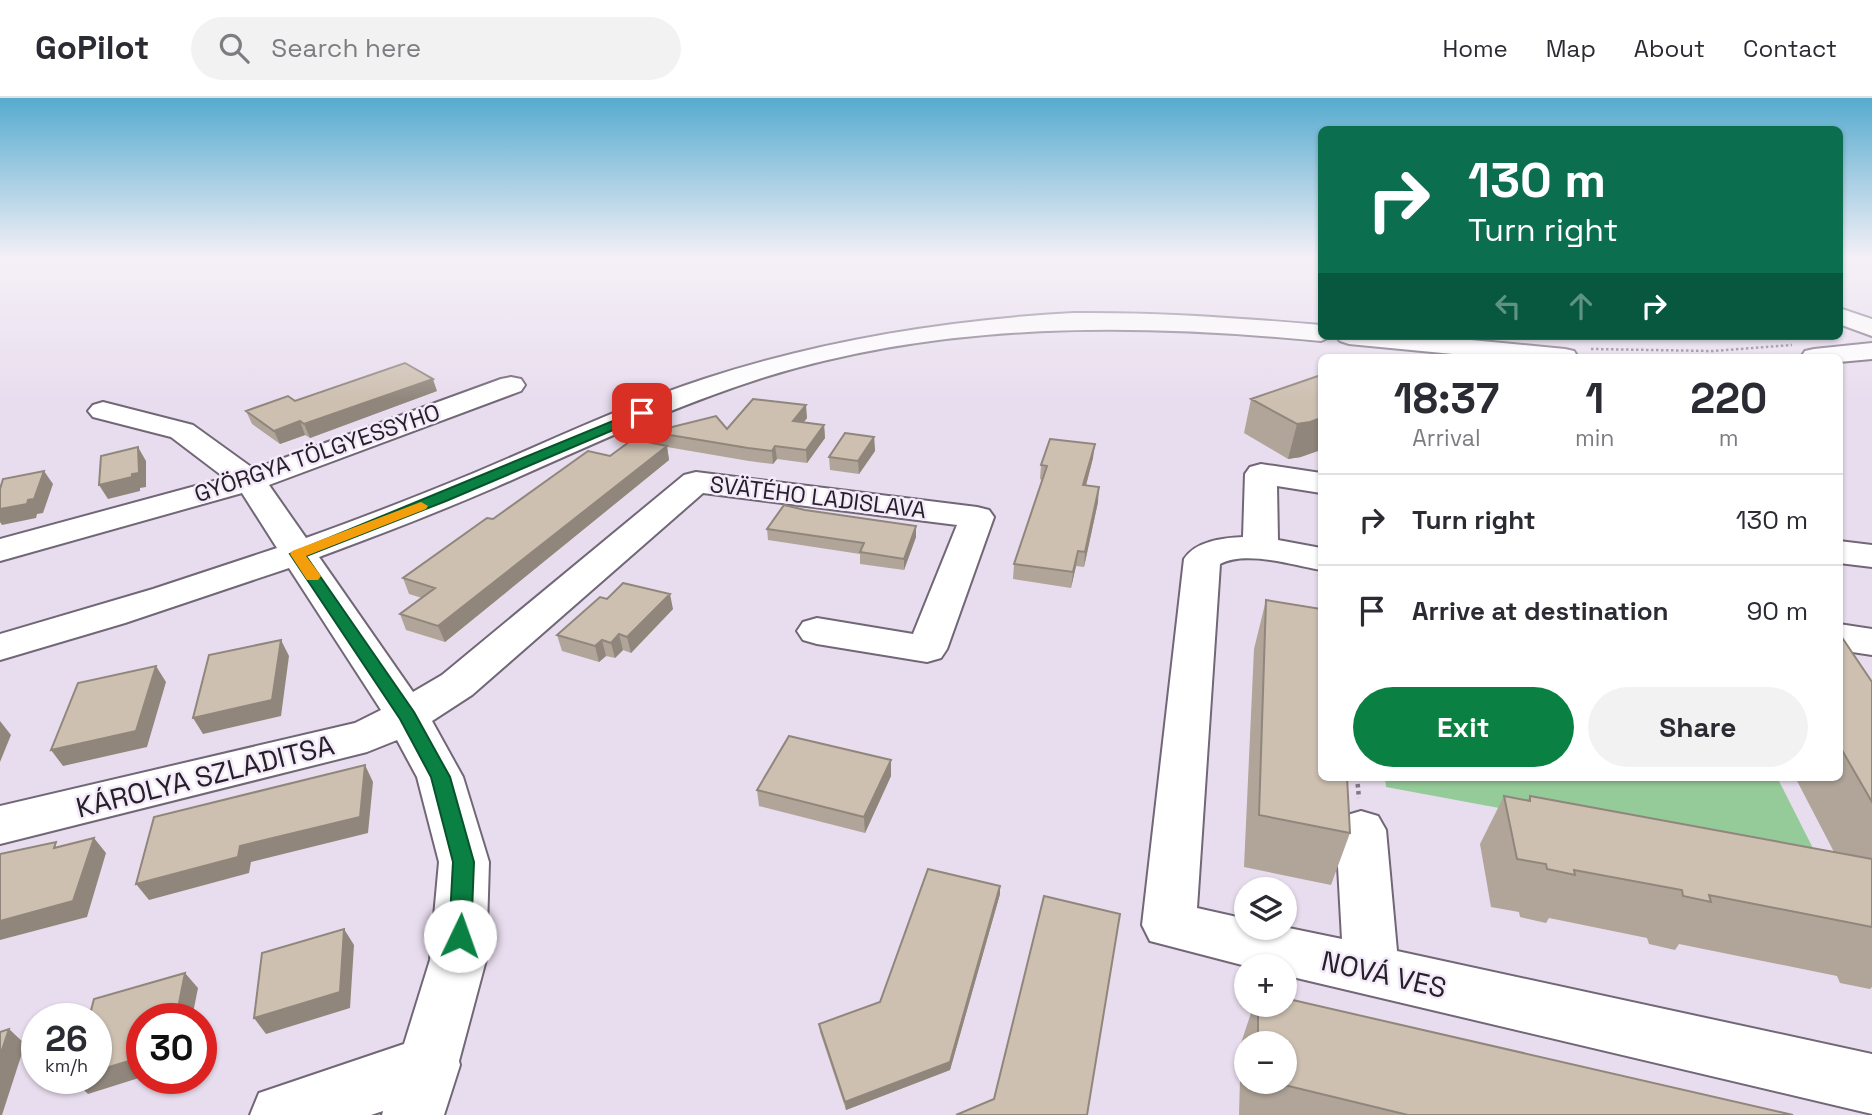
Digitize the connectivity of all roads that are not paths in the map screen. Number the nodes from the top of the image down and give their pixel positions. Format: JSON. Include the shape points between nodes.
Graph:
{"nodes":[{"id":1,"x":1843,"y":317,"type":"edge"},
{"id":2,"x":1872,"y":328,"type":"edge"},
{"id":3,"x":1318,"y":333,"type":"edge"},
{"id":4,"x":1402,"y":340,"type":"edge"},
{"id":5,"x":1803,"y":351,"type":"edge"},
{"id":6,"x":1872,"y":351,"type":"edge"},
{"id":7,"x":1573,"y":353,"type":"edge"},
{"id":8,"x":511,"y":385,"type":"dead end"},
{"id":9,"x":103,"y":411,"type":"dead end"},
{"id":10,"x":250,"y":481,"type":"junction"},
{"id":11,"x":1318,"y":483,"type":"edge"},
{"id":12,"x":0,"y":550,"type":"edge"},
{"id":13,"x":1260,"y":550,"type":"junction"},
{"id":14,"x":1843,"y":552,"type":"edge"},
{"id":15,"x":297,"y":554,"type":"junction"},
{"id":16,"x":1872,"y":556,"type":"edge"},
{"id":17,"x":1318,"y":559,"type":"edge"},
{"id":18,"x":817,"y":631,"type":"dead end"},
{"id":19,"x":1843,"y":641,"type":"edge"},
{"id":20,"x":0,"y":647,"type":"edge"},
{"id":21,"x":1869,"y":660,"type":"edge"},
{"id":22,"x":407,"y":716,"type":"junction"},
{"id":23,"x":0,"y":825,"type":"edge"},
{"id":24,"x":1360,"y":830,"type":"dead end"},
{"id":25,"x":1371,"y":971,"type":"junction"},
{"id":26,"x":1872,"y":1084,"type":"edge"},
{"id":27,"x":421,"y":1090,"type":"edge"},
{"id":28,"x":281,"y":1115,"type":"edge"}],
"edges":[{"from":1,"to":2,"type":"street"},
{"from":3,"to":15,"type":"street","via":[[1096,320],[969,329],[840,351],[731,380],[619,421]]},
{"from":4,"to":7,"type":"street"},
{"from":5,"to":6,"type":"street"},
{"from":8,"to":10,"type":"street","name":"GYÖRGYA TÖLGYESSYHO"},
{"from":9,"to":10,"type":"street","via":[[182,431]]},
{"from":10,"to":12,"type":"street","name":"GYÖRGYA TÖLGYESSYHO"},
{"from":10,"to":15,"type":"street"},
{"from":11,"to":13,"type":"street","via":[[1261,474]]},
{"from":13,"to":17,"type":"street","name":"NOVÁ VES"},
{"from":13,"to":25,"type":"street","name":"NOVÁ VES","via":[[1223,548],[1202,559],[1169,925]]},
{"from":14,"to":16,"type":"street"},
{"from":15,"to":20,"type":"street"},
{"from":15,"to":22,"type":"street"},
{"from":18,"to":22,"type":"street","name":"SVÄTÉHO LADISLAVA","via":[[927,649],[977,517],[696,482],[457,685]]},
{"from":19,"to":21,"type":"street"},
{"from":22,"to":23,"type":"street","name":"KÁROLYA SZLADITSA","via":[[368,736]]},
{"from":22,"to":27,"type":"street","via":[[440,777],[464,862],[458,960]]},
{"from":24,"to":25,"type":"street"},
{"from":25,"to":26,"type":"street","name":"NOVÁ VES"},
{"from":27,"to":28,"type":"street"}]}
